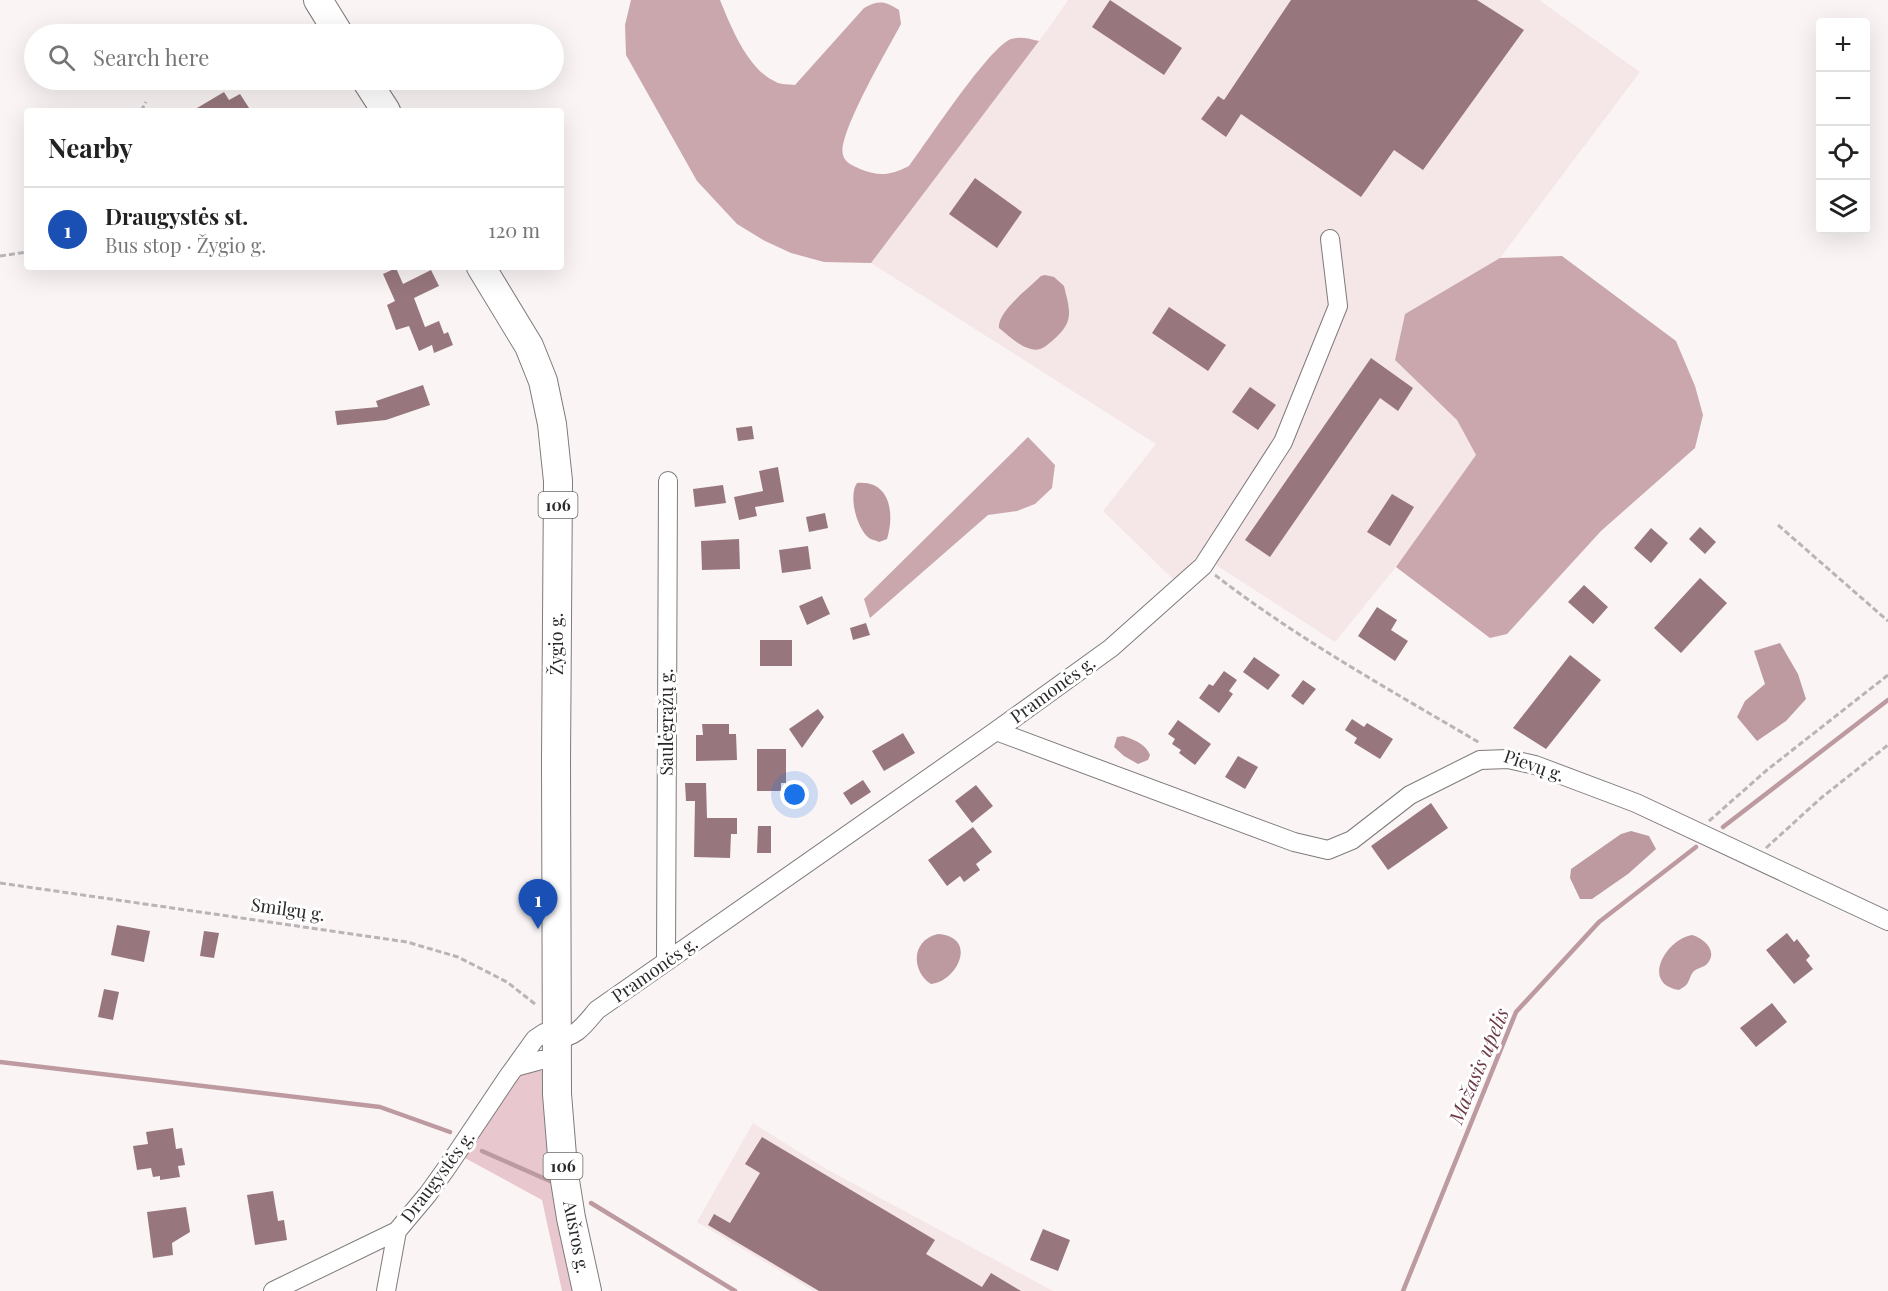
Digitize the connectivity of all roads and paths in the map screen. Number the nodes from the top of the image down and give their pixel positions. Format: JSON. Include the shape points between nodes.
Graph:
{"nodes":[{"id":1,"x":318,"y":0,"type":"edge"},
{"id":2,"x":333,"y":24,"type":"edge"},
{"id":3,"x":372,"y":90,"type":"edge"},
{"id":4,"x":146,"y":102,"type":"dead end"},
{"id":5,"x":143,"y":108,"type":"edge"},
{"id":6,"x":384,"y":108,"type":"edge"},
{"id":7,"x":1330,"y":239,"type":"dead end"},
{"id":8,"x":24,"y":252,"type":"edge"},
{"id":9,"x":0,"y":256,"type":"edge"},
{"id":10,"x":483,"y":270,"type":"edge"},
{"id":11,"x":668,"y":481,"type":"dead end"},
{"id":12,"x":1778,"y":525,"type":"dead end"},
{"id":13,"x":1203,"y":566,"type":"junction"},
{"id":14,"x":1888,"y":621,"type":"edge"},
{"id":15,"x":1888,"y":675,"type":"edge"},
{"id":16,"x":996,"y":731,"type":"junction"},
{"id":17,"x":1888,"y":745,"type":"edge"},
{"id":18,"x":1508,"y":759,"type":"junction"},
{"id":19,"x":1696,"y":832,"type":"junction"},
{"id":20,"x":1754,"y":859,"type":"junction"},
{"id":21,"x":0,"y":883,"type":"edge"},
{"id":22,"x":1888,"y":921,"type":"edge"},
{"id":23,"x":666,"y":962,"type":"junction"},
{"id":24,"x":597,"y":1010,"type":"junction"},
{"id":25,"x":556,"y":1036,"type":"junction"},
{"id":26,"x":515,"y":1067,"type":"junction"},
{"id":27,"x":397,"y":1231,"type":"junction"},
{"id":28,"x":273,"y":1291,"type":"edge"},
{"id":29,"x":386,"y":1291,"type":"edge"},
{"id":30,"x":587,"y":1291,"type":"edge"}],
"edges":[{"from":1,"to":2,"type":"main road"},
{"from":3,"to":6,"type":"main road"},
{"from":4,"to":5,"type":"path"},
{"from":7,"to":13,"type":"street","name":"Pramonės g.","via":[[1338,306],[1283,442]]},
{"from":8,"to":9,"type":"path"},
{"from":10,"to":25,"type":"main road","name":"Žygio g.","number":"106","via":[[529,345],[540,373],[552,424],[557,470]]},
{"from":11,"to":23,"type":"street","name":"Saulėgrąžų g."},
{"from":12,"to":14,"type":"path"},
{"from":13,"to":16,"type":"street","name":"Pramonės g.","via":[[1111,648]]},
{"from":13,"to":18,"type":"path","name":"Pievų g.","via":[[1268,614],[1356,670]]},
{"from":15,"to":19,"type":"path","via":[[1767,770]]},
{"from":16,"to":18,"type":"street","via":[[1294,842],[1328,850],[1352,840],[1410,795],[1480,760]]},
{"from":16,"to":23,"type":"street","name":"Pramonės g."},
{"from":17,"to":20,"type":"path","via":[[1821,798]]},
{"from":18,"to":19,"type":"street","name":"Pievų g.","via":[[1535,765],[1636,803]]},
{"from":19,"to":20,"type":"street","name":"Pievų g."},
{"from":20,"to":22,"type":"street","name":"Pievų g."},
{"from":21,"to":25,"type":"path","name":"Smilgų g.","via":[[407,942],[458,957],[507,982],[533,1003]]},
{"from":23,"to":24,"type":"street","name":"Pramonės g."},
{"from":24,"to":25,"type":"street"},
{"from":24,"to":25,"type":"street","name":"Pramonės g.","via":[[568,1038]]},
{"from":25,"to":26,"type":"street","via":[[541,1060]]},
{"from":25,"to":26,"type":"street","name":"Draugystės g.","via":[[544,1033],[535,1039]]},
{"from":25,"to":30,"type":"main road","name":"Aušros g.","number":"106","via":[[563,1168]]},
{"from":26,"to":27,"type":"street","name":"Draugystės g.","via":[[448,1166]]},
{"from":27,"to":28,"type":"street","name":"Draugystės g."},
{"from":27,"to":29,"type":"street"}]}
